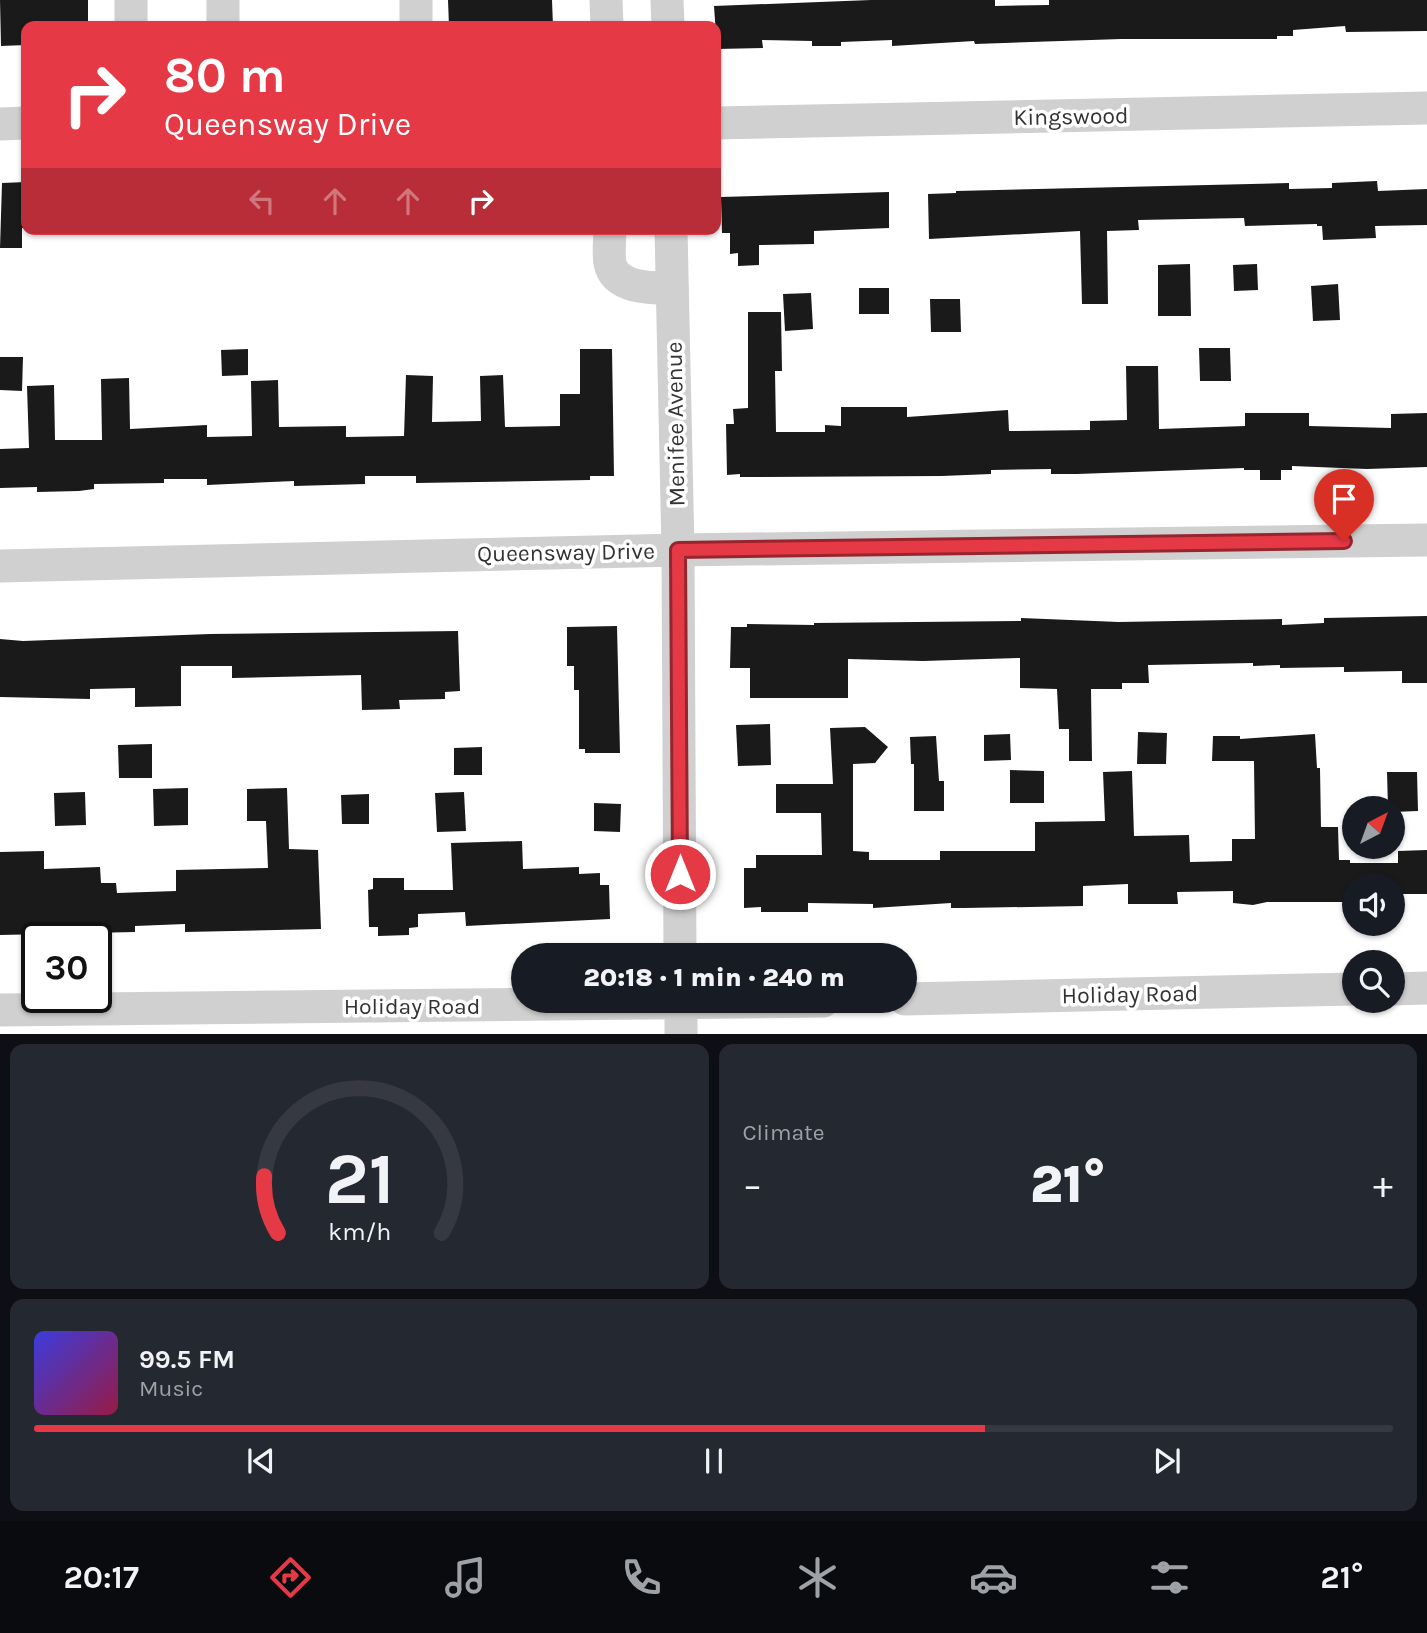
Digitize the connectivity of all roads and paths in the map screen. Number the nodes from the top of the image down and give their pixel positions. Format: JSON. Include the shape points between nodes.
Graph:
{"nodes":[{"id":1,"x":131,"y":0,"type":"edge"},
{"id":2,"x":223,"y":0,"type":"edge"},
{"id":3,"x":416,"y":0,"type":"edge"},
{"id":4,"x":606,"y":0,"type":"edge"},
{"id":5,"x":667,"y":0,"type":"edge"},
{"id":6,"x":131,"y":21,"type":"edge"},
{"id":7,"x":223,"y":21,"type":"edge"},
{"id":8,"x":416,"y":21,"type":"edge"},
{"id":9,"x":607,"y":21,"type":"edge"},
{"id":10,"x":668,"y":21,"type":"edge"},
{"id":11,"x":1427,"y":108,"type":"edge"},
{"id":12,"x":21,"y":123,"type":"edge"},
{"id":13,"x":721,"y":123,"type":"edge"},
{"id":14,"x":0,"y":124,"type":"edge"},
{"id":15,"x":610,"y":235,"type":"edge"},
{"id":16,"x":671,"y":235,"type":"edge"},
{"id":17,"x":672,"y":288,"type":"junction"},
{"id":18,"x":1427,"y":540,"type":"edge"},
{"id":19,"x":678,"y":550,"type":"junction"},
{"id":20,"x":0,"y":566,"type":"edge"},
{"id":21,"x":680,"y":943,"type":"edge"},
{"id":22,"x":1427,"y":988,"type":"edge"},
{"id":23,"x":1342,"y":989,"type":"edge"},
{"id":24,"x":1405,"y":989,"type":"edge"},
{"id":25,"x":917,"y":999,"type":"edge"},
{"id":26,"x":0,"y":1010,"type":"edge"},
{"id":27,"x":511,"y":1012,"type":"edge"}],
"edges":[{"from":1,"to":6,"type":"street"},
{"from":2,"to":7,"type":"street"},
{"from":3,"to":8,"type":"street"},
{"from":4,"to":9,"type":"street"},
{"from":5,"to":10,"type":"street"},
{"from":11,"to":13,"type":"street","name":"Kingswood"},
{"from":12,"to":14,"type":"street"},
{"from":15,"to":17,"type":"street","via":[[610,265],[617,275],[641,288]]},
{"from":16,"to":17,"type":"street","name":"Menifee Avenue"},
{"from":17,"to":19,"type":"street","name":"Menifee Avenue"},
{"from":18,"to":19,"type":"street","name":"Queensway Drive"},
{"from":19,"to":20,"type":"street","name":"Queensway Drive"},
{"from":19,"to":21,"type":"street","name":"Menifee Avenue"},
{"from":22,"to":24,"type":"street"},
{"from":23,"to":25,"type":"street","name":"Holiday Road"},
{"from":26,"to":27,"type":"street","name":"Holiday Road"}]}
